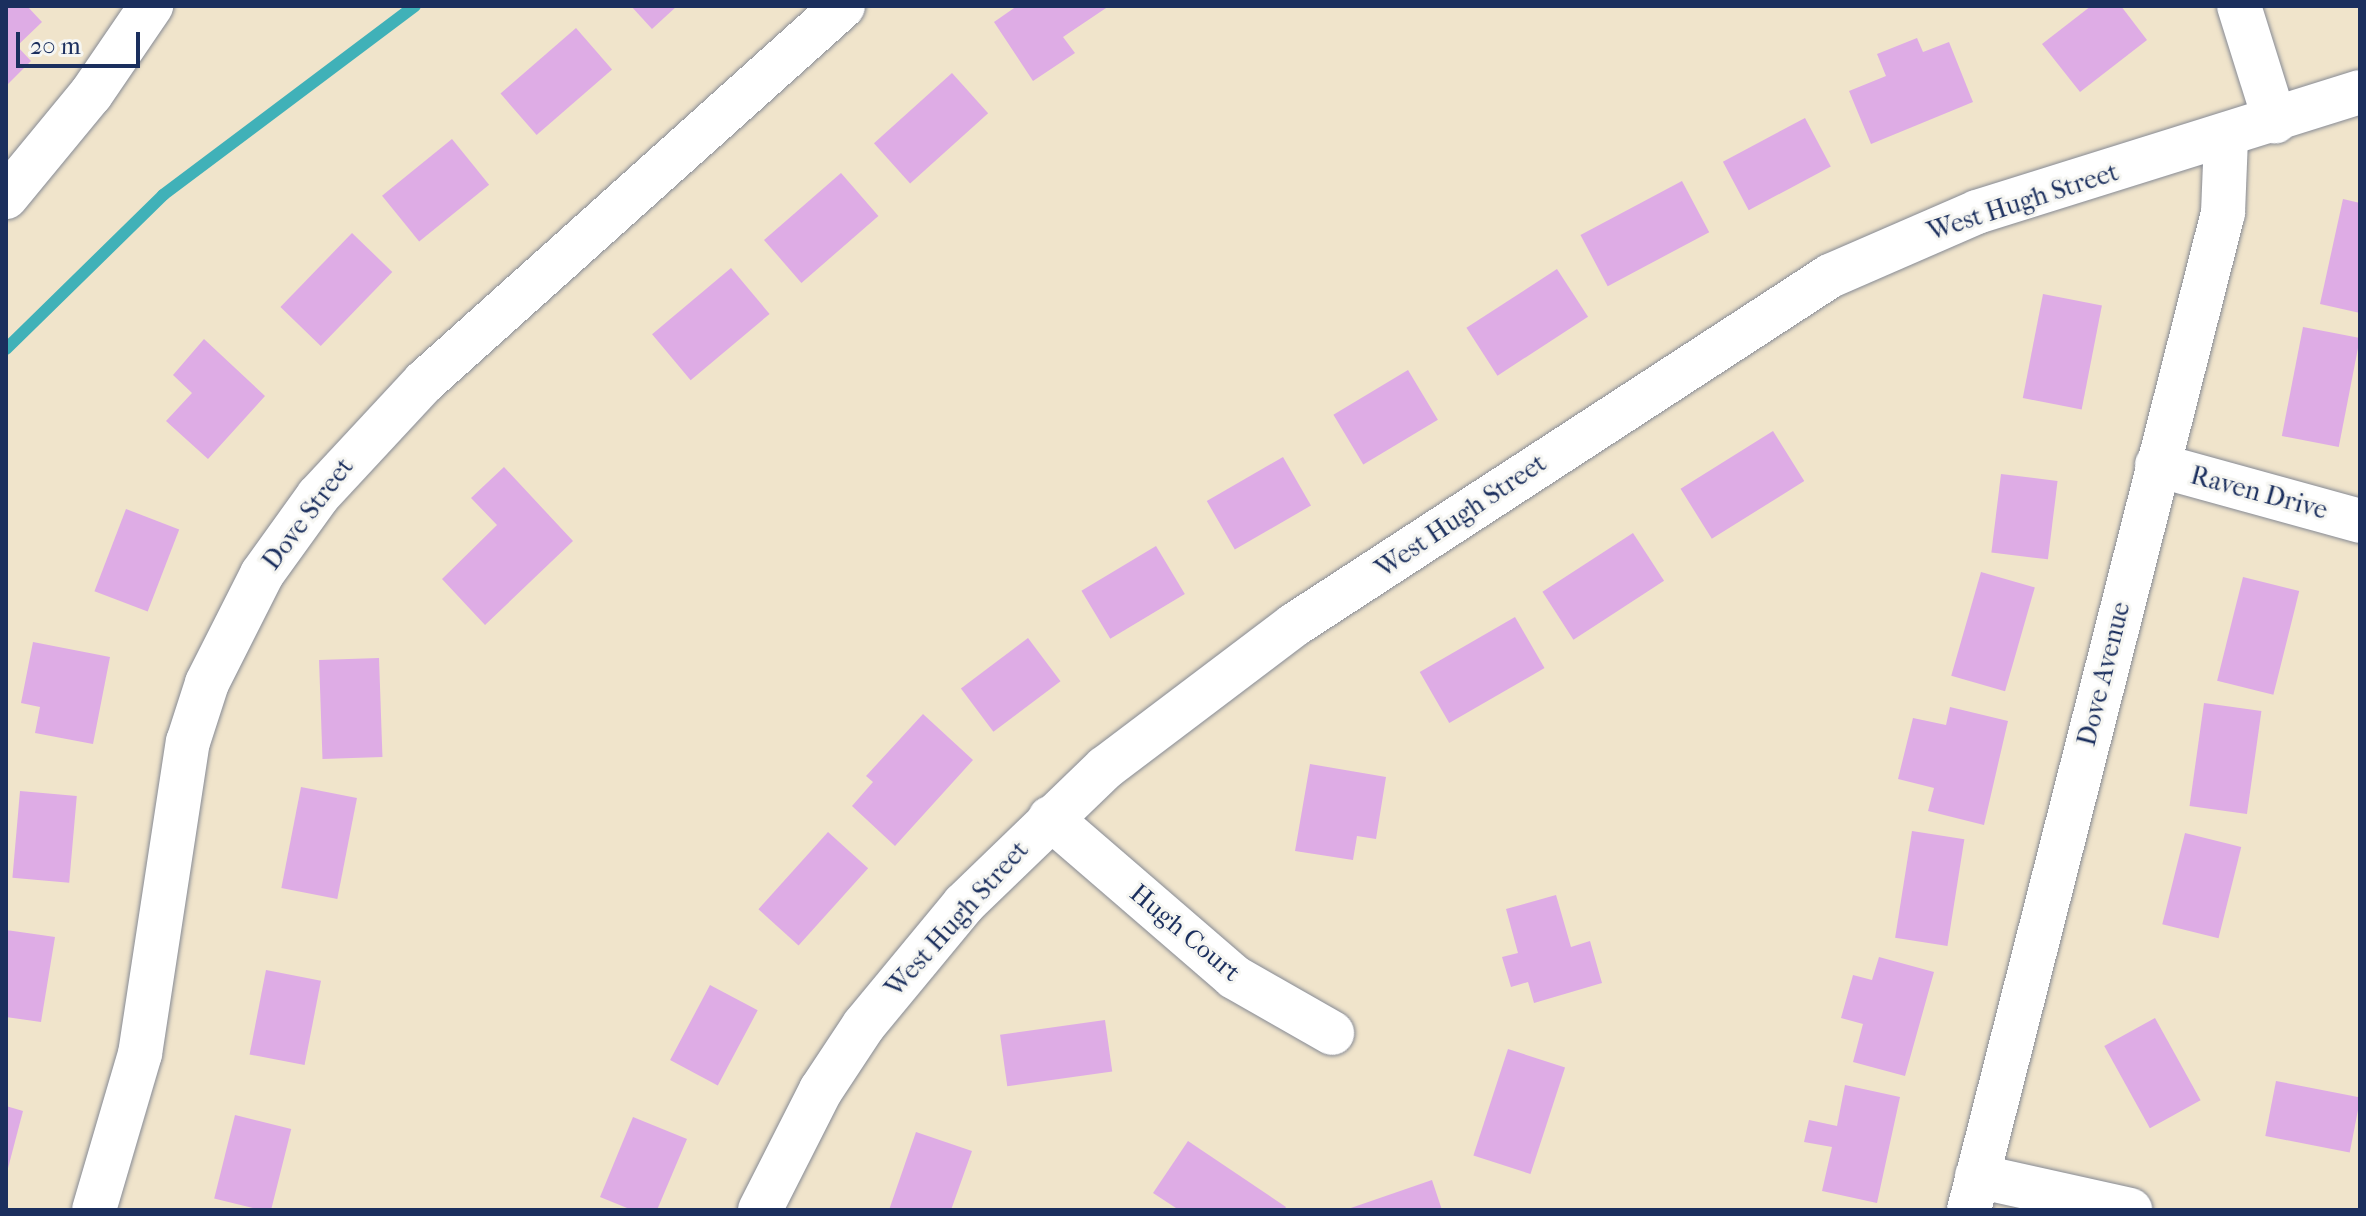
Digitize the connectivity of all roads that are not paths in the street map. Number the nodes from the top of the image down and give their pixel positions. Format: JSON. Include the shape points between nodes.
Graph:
{"nodes":[{"id":1,"x":151,"y":6,"type":"edge"},
{"id":2,"x":843,"y":6,"type":"edge"},
{"id":3,"x":2239,"y":6,"type":"edge"},
{"id":4,"x":2360,"y":92,"type":"edge"},
{"id":5,"x":2275,"y":121,"type":"junction"},
{"id":6,"x":2226,"y":138,"type":"junction"},
{"id":7,"x":6,"y":197,"type":"edge"},
{"id":8,"x":2157,"y":465,"type":"junction"},
{"id":9,"x":2360,"y":521,"type":"edge"},
{"id":10,"x":1050,"y":818,"type":"junction"},
{"id":11,"x":1332,"y":1033,"type":"dead end"},
{"id":12,"x":1973,"y":1193,"type":"edge"},
{"id":13,"x":94,"y":1210,"type":"edge"},
{"id":14,"x":760,"y":1210,"type":"edge"},
{"id":15,"x":2130,"y":1210,"type":"edge"}],
"edges":[{"from":1,"to":7,"type":"street","via":[[91,94]]},
{"from":2,"to":13,"type":"street","name":"Dove Street","via":[[424,382],[318,496],[262,574],[207,683],[188,742],[140,1054]]},
{"from":3,"to":5,"type":"street"},
{"from":4,"to":5,"type":"street","name":"West Hugh Street"},
{"from":5,"to":6,"type":"street","name":"West Hugh Street"},
{"from":6,"to":8,"type":"street","name":"Dove Avenue","via":[[2223,213]]},
{"from":6,"to":10,"type":"street","name":"West Hugh Street","via":[[1977,212],[1795,295],[1204,688]]},
{"from":8,"to":9,"type":"street","name":"Raven Drive"},
{"from":8,"to":12,"type":"street","name":"Dove Avenue"},
{"from":10,"to":11,"type":"street","name":"Hugh Court","via":[[1234,977]]},
{"from":10,"to":14,"type":"street","name":"West Hugh Street","via":[[964,904],[864,1025],[821,1090]]},
{"from":12,"to":15,"type":"street"}]}
